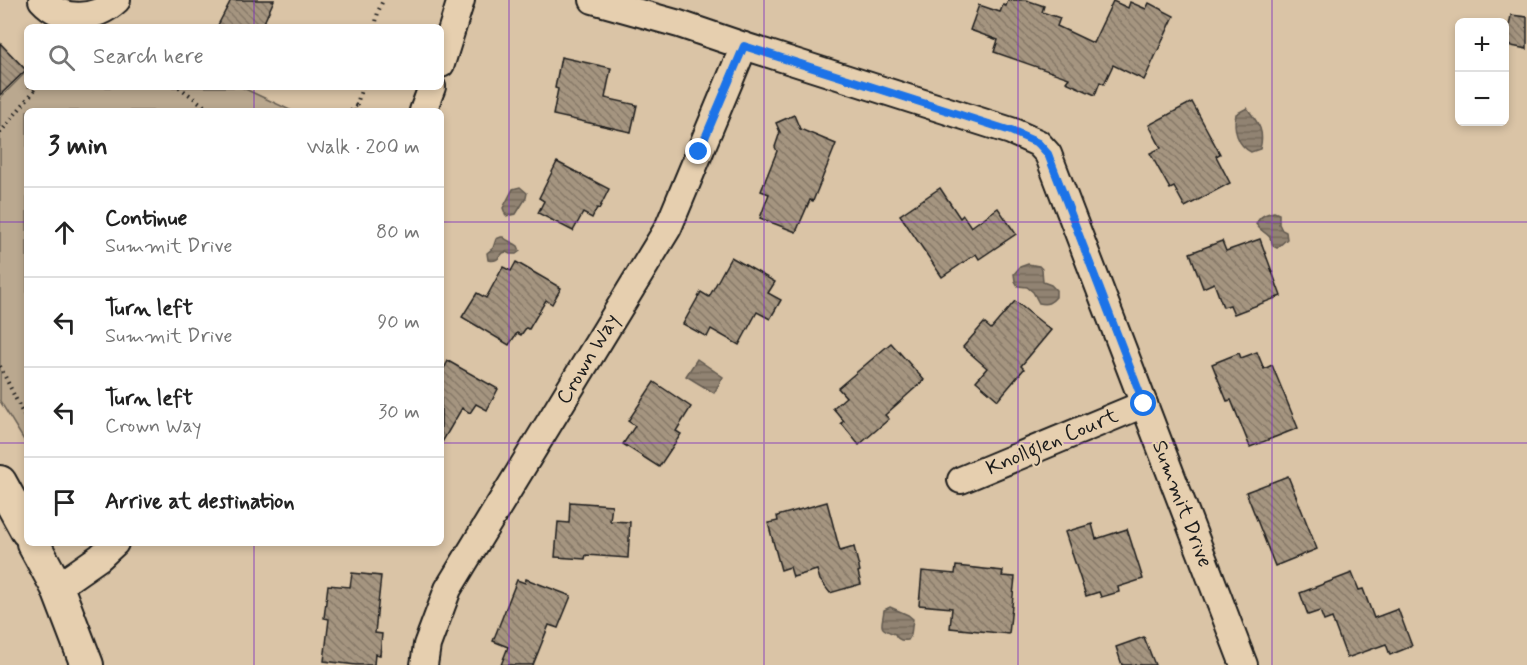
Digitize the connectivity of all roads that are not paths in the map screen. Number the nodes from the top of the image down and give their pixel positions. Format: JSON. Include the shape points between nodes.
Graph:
{"nodes":[{"id":1,"x":42,"y":0,"type":"edge"},
{"id":2,"x":117,"y":0,"type":"edge"},
{"id":3,"x":461,"y":0,"type":"edge"},
{"id":4,"x":593,"y":0,"type":"edge"},
{"id":5,"x":744,"y":46,"type":"junction"},
{"id":6,"x":444,"y":54,"type":"edge"},
{"id":7,"x":431,"y":90,"type":"edge"},
{"id":8,"x":424,"y":108,"type":"edge"},
{"id":9,"x":1144,"y":404,"type":"junction"},
{"id":10,"x":961,"y":480,"type":"dead end"},
{"id":11,"x":0,"y":482,"type":"edge"},
{"id":12,"x":24,"y":526,"type":"edge"},
{"id":13,"x":35,"y":546,"type":"edge"},
{"id":14,"x":112,"y":546,"type":"edge"},
{"id":15,"x":57,"y":587,"type":"junction"},
{"id":16,"x":87,"y":665,"type":"edge"},
{"id":17,"x":424,"y":665,"type":"edge"},
{"id":18,"x":1244,"y":665,"type":"edge"}],
"edges":[{"from":1,"to":2,"type":"street","via":[[67,16],[85,16],[110,7]]},
{"from":3,"to":6,"type":"street"},
{"from":4,"to":5,"type":"street","name":"Summit Drive"},
{"from":5,"to":9,"type":"street","name":"Summit Drive","via":[[1038,143],[1048,154]]},
{"from":5,"to":17,"type":"street","name":"Crown Way","via":[[668,228],[448,589],[427,645]]},
{"from":7,"to":8,"type":"street"},
{"from":9,"to":10,"type":"street","name":"Knollglen Court"},
{"from":9,"to":18,"type":"street","name":"Summit Drive"},
{"from":11,"to":12,"type":"main road"},
{"from":13,"to":15,"type":"main road"},
{"from":14,"to":15,"type":"street"},
{"from":15,"to":16,"type":"main road"}]}
